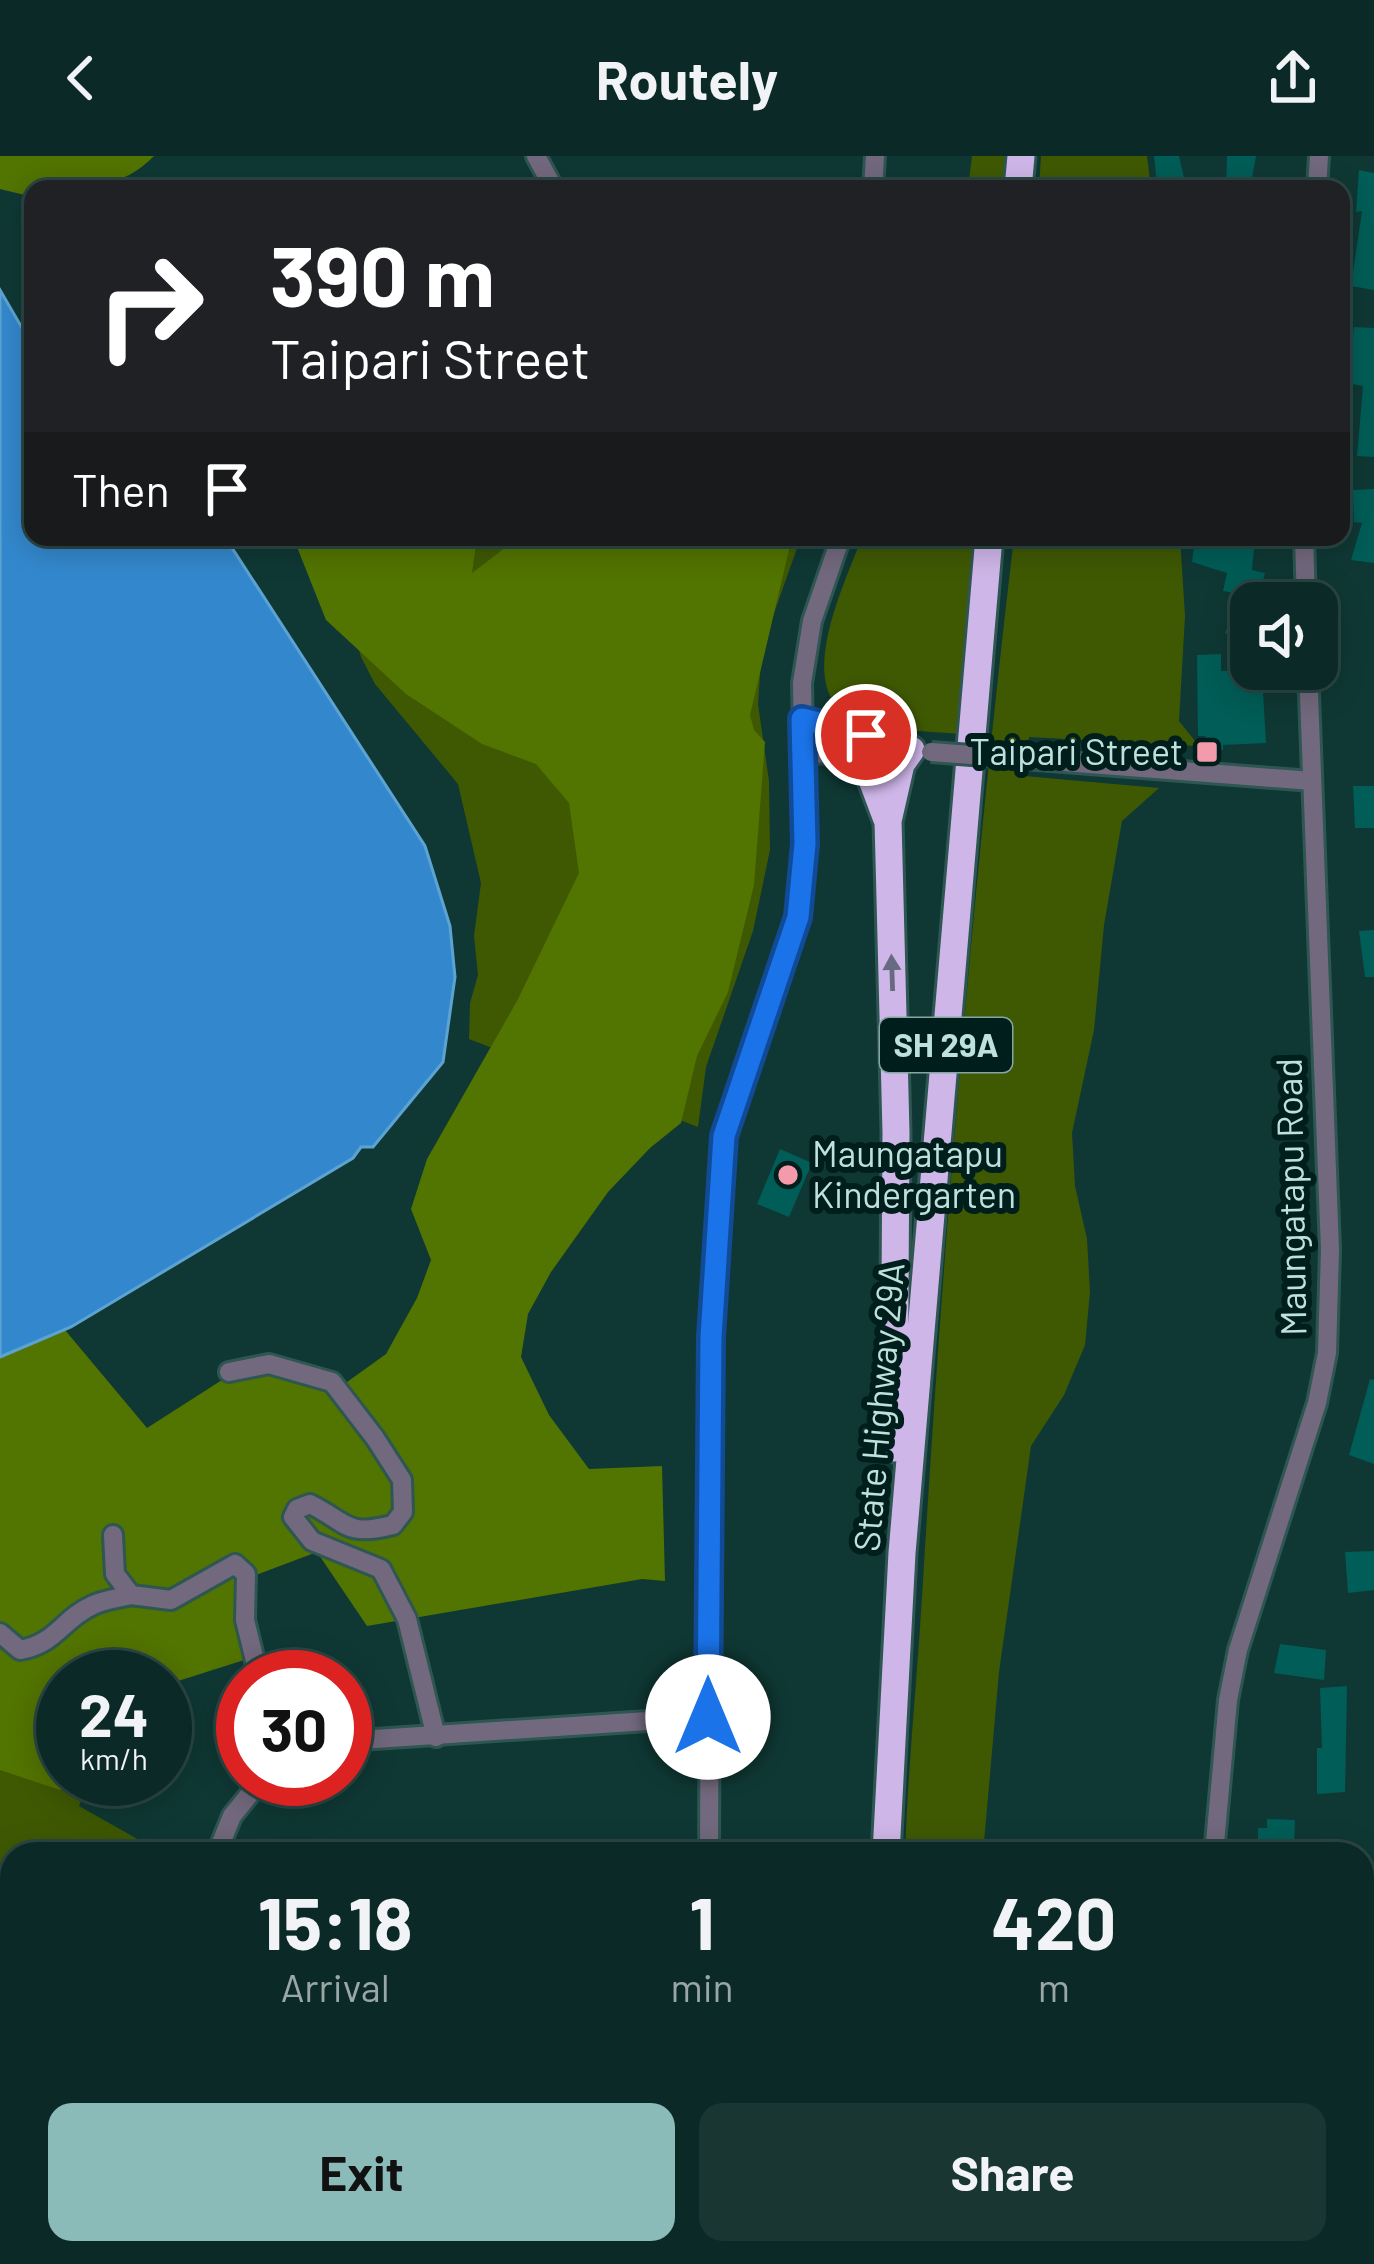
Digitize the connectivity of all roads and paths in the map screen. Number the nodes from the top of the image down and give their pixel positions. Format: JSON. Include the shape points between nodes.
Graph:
{"nodes":[{"id":1,"x":838,"y":546,"type":"edge"},
{"id":2,"x":988,"y":546,"type":"edge"},
{"id":3,"x":1304,"y":546,"type":"edge"},
{"id":4,"x":1305,"y":582,"type":"edge"},
{"id":5,"x":1309,"y":690,"type":"edge"},
{"id":6,"x":802,"y":719,"type":"junction"},
{"id":7,"x":921,"y":751,"type":"junction"},
{"id":8,"x":862,"y":753,"type":"junction"},
{"id":9,"x":804,"y":754,"type":"junction"},
{"id":10,"x":1312,"y":781,"type":"junction"},
{"id":11,"x":887,"y":821,"type":"junction"},
{"id":12,"x":229,"y":1372,"type":"dead end"},
{"id":13,"x":113,"y":1535,"type":"dead end"},
{"id":14,"x":902,"y":1553,"type":"junction"},
{"id":15,"x":131,"y":1595,"type":"junction"},
{"id":16,"x":0,"y":1633,"type":"edge"},
{"id":17,"x":252,"y":1650,"type":"edge"},
{"id":18,"x":708,"y":1717,"type":"junction"},
{"id":19,"x":436,"y":1736,"type":"junction"},
{"id":20,"x":372,"y":1740,"type":"edge"},
{"id":21,"x":240,"y":1806,"type":"edge"},
{"id":22,"x":221,"y":1842,"type":"edge"},
{"id":23,"x":709,"y":1842,"type":"edge"},
{"id":24,"x":887,"y":1842,"type":"edge"},
{"id":25,"x":1215,"y":1842,"type":"edge"}],
"edges":[{"from":1,"to":6,"type":"street","via":[[806,651]]},
{"from":2,"to":14,"type":"highway","name":"State Highway 29A","number":"SH 29A"},
{"from":3,"to":4,"type":"street"},
{"from":5,"to":10,"type":"street","name":"Maungatapu Road"},
{"from":6,"to":7,"type":"street"},
{"from":6,"to":9,"type":"street"},
{"from":7,"to":8,"type":"street"},
{"from":7,"to":10,"type":"street","bridge":true},
{"from":7,"to":11,"type":"highway","number":"SH 29A","via":[[895,780]]},
{"from":8,"to":9,"type":"street"},
{"from":8,"to":11,"type":"highway","number":"SH 29A"},
{"from":9,"to":18,"type":"street","via":[[798,917],[724,1136],[711,1337]]},
{"from":10,"to":25,"type":"street","name":"Maungatapu Road","via":[[1327,1353],[1238,1650]]},
{"from":14,"to":11,"type":"highway","number":"SH 29A","one_way":true,"via":[[893,1504],[896,1132]]},
{"from":12,"to":19,"type":"street","via":[[268,1364],[332,1382],[401,1480],[403,1512],[393,1525],[341,1526],[310,1504],[293,1517],[311,1540],[381,1569],[407,1619]]},
{"from":13,"to":15,"type":"street","via":[[115,1574]]},
{"from":14,"to":24,"type":"highway","name":"State Highway 29A","number":"SH 29A"},
{"from":15,"to":16,"type":"street","via":[[94,1604],[44,1646],[20,1650]]},
{"from":15,"to":17,"type":"street","via":[[171,1600],[235,1564],[247,1574]]},
{"from":18,"to":19,"type":"street"},
{"from":18,"to":23,"type":"street"},
{"from":19,"to":20,"type":"street"},
{"from":21,"to":22,"type":"street"}]}
